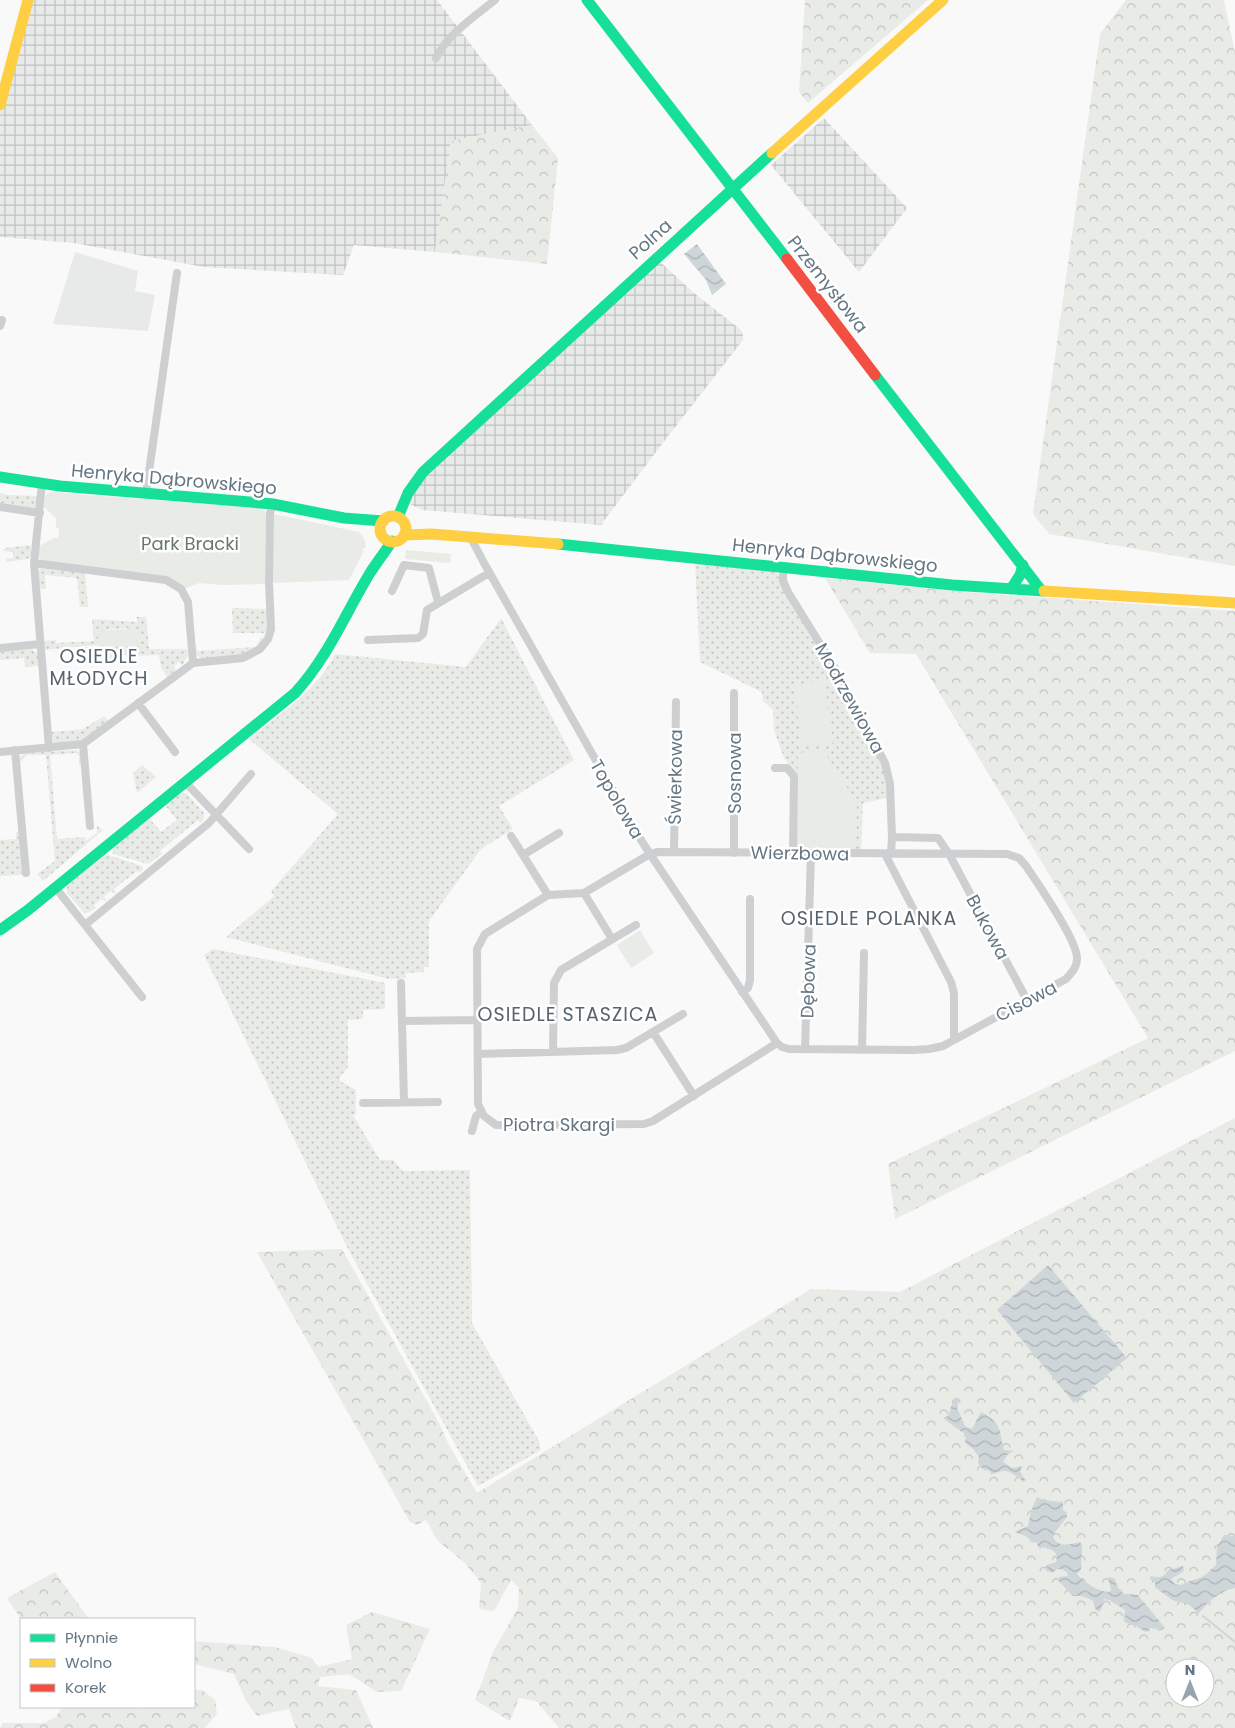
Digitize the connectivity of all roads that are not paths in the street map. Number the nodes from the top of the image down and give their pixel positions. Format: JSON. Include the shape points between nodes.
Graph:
{"nodes":[{"id":1,"x":28,"y":0,"type":"edge"},
{"id":2,"x":495,"y":0,"type":"edge"},
{"id":3,"x":587,"y":0,"type":"edge"},
{"id":4,"x":942,"y":0,"type":"edge"},
{"id":5,"x":436,"y":58,"type":"dead end"},
{"id":6,"x":0,"y":105,"type":"edge"},
{"id":7,"x":732,"y":188,"type":"junction"},
{"id":8,"x":177,"y":273,"type":"dead end"},
{"id":9,"x":0,"y":477,"type":"edge"},
{"id":10,"x":42,"y":484,"type":"junction"},
{"id":11,"x":146,"y":493,"type":"junction"},
{"id":12,"x":273,"y":504,"type":"junction"},
{"id":13,"x":0,"y":507,"type":"edge"},
{"id":14,"x":40,"y":513,"type":"junction"},
{"id":15,"x":398,"y":517,"type":"junction"},
{"id":16,"x":405,"y":531,"type":"junction"},
{"id":17,"x":385,"y":533,"type":"junction"},
{"id":18,"x":472,"y":538,"type":"junction"},
{"id":19,"x":34,"y":563,"type":"junction"},
{"id":20,"x":1023,"y":565,"type":"junction"},
{"id":21,"x":783,"y":568,"type":"junction"},
{"id":22,"x":489,"y":573,"type":"junction"},
{"id":23,"x":1011,"y":588,"type":"junction"},
{"id":24,"x":1041,"y":590,"type":"junction"},
{"id":25,"x":392,"y":592,"type":"dead end"},
{"id":26,"x":438,"y":602,"type":"junction"},
{"id":27,"x":1235,"y":603,"type":"edge"},
{"id":28,"x":368,"y":640,"type":"dead end"},
{"id":29,"x":40,"y":644,"type":"junction"},
{"id":30,"x":0,"y":648,"type":"edge"},
{"id":31,"x":193,"y":663,"type":"junction"},
{"id":32,"x":734,"y":693,"type":"dead end"},
{"id":33,"x":676,"y":702,"type":"dead end"},
{"id":34,"x":138,"y":703,"type":"junction"},
{"id":35,"x":83,"y":744,"type":"junction"},
{"id":36,"x":49,"y":748,"type":"junction"},
{"id":37,"x":15,"y":750,"type":"junction"},
{"id":38,"x":0,"y":752,"type":"edge"},
{"id":39,"x":175,"y":752,"type":"dead end"},
{"id":40,"x":775,"y":768,"type":"dead end"},
{"id":41,"x":251,"y":774,"type":"dead end"},
{"id":42,"x":185,"y":782,"type":"junction"},
{"id":43,"x":215,"y":816,"type":"junction"},
{"id":44,"x":90,"y":826,"type":"dead end"},
{"id":45,"x":559,"y":833,"type":"dead end"},
{"id":46,"x":511,"y":836,"type":"dead end"},
{"id":47,"x":892,"y":837,"type":"junction"},
{"id":48,"x":249,"y":849,"type":"dead end"},
{"id":49,"x":674,"y":852,"type":"junction"},
{"id":50,"x":734,"y":853,"type":"junction"},
{"id":51,"x":793,"y":853,"type":"junction"},
{"id":52,"x":650,"y":854,"type":"junction"},
{"id":53,"x":811,"y":854,"type":"junction"},
{"id":54,"x":888,"y":854,"type":"junction"},
{"id":55,"x":949,"y":854,"type":"junction"},
{"id":56,"x":523,"y":855,"type":"junction"},
{"id":57,"x":26,"y":873,"type":"dead end"},
{"id":58,"x":55,"y":887,"type":"junction"},
{"id":59,"x":584,"y":893,"type":"junction"},
{"id":60,"x":548,"y":895,"type":"junction"},
{"id":61,"x":750,"y":899,"type":"dead end"},
{"id":62,"x":85,"y":925,"type":"junction"},
{"id":63,"x":636,"y":925,"type":"dead end"},
{"id":64,"x":0,"y":930,"type":"edge"},
{"id":65,"x":612,"y":939,"type":"junction"},
{"id":66,"x":864,"y":953,"type":"dead end"},
{"id":67,"x":401,"y":984,"type":"dead end"},
{"id":68,"x":742,"y":992,"type":"junction"},
{"id":69,"x":142,"y":997,"type":"dead end"},
{"id":70,"x":1027,"y":1000,"type":"junction"},
{"id":71,"x":683,"y":1014,"type":"dead end"},
{"id":72,"x":477,"y":1020,"type":"junction"},
{"id":73,"x":403,"y":1021,"type":"junction"},
{"id":74,"x":654,"y":1032,"type":"junction"},
{"id":75,"x":954,"y":1040,"type":"junction"},
{"id":76,"x":780,"y":1045,"type":"junction"},
{"id":77,"x":805,"y":1049,"type":"junction"},
{"id":78,"x":862,"y":1050,"type":"junction"},
{"id":79,"x":554,"y":1052,"type":"junction"},
{"id":80,"x":478,"y":1054,"type":"junction"},
{"id":81,"x":694,"y":1096,"type":"junction"},
{"id":82,"x":404,"y":1102,"type":"junction"},
{"id":83,"x":438,"y":1102,"type":"dead end"},
{"id":84,"x":363,"y":1103,"type":"dead end"},
{"id":85,"x":481,"y":1112,"type":"junction"},
{"id":86,"x":472,"y":1131,"type":"dead end"}],
"edges":[{"from":1,"to":6,"type":"street"},
{"from":2,"to":5,"type":"street","via":[[455,33]]},
{"from":3,"to":7,"type":"street","name":"Przemysłowa"},
{"from":4,"to":7,"type":"street","name":"Polna"},
{"from":7,"to":15,"type":"street","name":"Polna","via":[[423,472],[408,493]]},
{"from":7,"to":20,"type":"street","name":"Przemysłowa"},
{"from":8,"to":11,"type":"street"},
{"from":9,"to":10,"type":"street","name":"Henryka Dąbrowskiego"},
{"from":10,"to":11,"type":"street","name":"Henryka Dąbrowskiego"},
{"from":10,"to":14,"type":"street"},
{"from":11,"to":12,"type":"street","name":"Henryka Dąbrowskiego"},
{"from":12,"to":17,"type":"street","name":"Henryka Dąbrowskiego","via":[[344,518]]},
{"from":12,"to":31,"type":"street","via":[[270,513],[271,629],[268,639],[260,649],[243,658]]},
{"from":13,"to":14,"type":"street"},
{"from":14,"to":19,"type":"street"},
{"from":15,"to":16,"type":"street","via":[[404,522]]},
{"from":15,"to":17,"type":"street","via":[[390,516]]},
{"from":16,"to":17,"type":"street","via":[[399,540]]},
{"from":16,"to":18,"type":"street","name":"Henryka Dąbrowskiego"},
{"from":17,"to":42,"type":"street","via":[[371,572],[325,657],[306,683]]},
{"from":18,"to":21,"type":"street","name":"Henryka Dąbrowskiego","via":[[665,554]]},
{"from":18,"to":22,"type":"street","name":"Topolowa"},
{"from":19,"to":29,"type":"street"},
{"from":19,"to":31,"type":"street","via":[[166,580],[181,589],[188,602]]},
{"from":20,"to":23,"type":"street"},
{"from":20,"to":24,"type":"street","name":"Przemysłowa"},
{"from":21,"to":23,"type":"street","name":"Henryka Dąbrowskiego"},
{"from":21,"to":47,"type":"street","name":"Modrzewiowa","via":[[783,581],[788,592],[835,668],[885,763],[890,784]]},
{"from":22,"to":26,"type":"street"},
{"from":22,"to":52,"type":"street","name":"Topolowa"},
{"from":23,"to":24,"type":"street","name":"Henryka Dąbrowskiego"},
{"from":24,"to":27,"type":"street","name":"Henryka Dąbrowskiego"},
{"from":25,"to":26,"type":"street","via":[[404,565],[429,568]]},
{"from":26,"to":28,"type":"street","via":[[427,610],[423,634],[418,638]]},
{"from":29,"to":30,"type":"street"},
{"from":29,"to":36,"type":"street"},
{"from":31,"to":34,"type":"street"},
{"from":32,"to":50,"type":"street","name":"Sosnowa"},
{"from":33,"to":49,"type":"street","name":"Świerkowa"},
{"from":34,"to":35,"type":"street"},
{"from":34,"to":39,"type":"street"},
{"from":35,"to":36,"type":"street"},
{"from":35,"to":44,"type":"street"},
{"from":36,"to":37,"type":"street"},
{"from":37,"to":38,"type":"street"},
{"from":37,"to":57,"type":"street"},
{"from":40,"to":51,"type":"street","via":[[787,768],[794,776]]},
{"from":41,"to":43,"type":"street"},
{"from":42,"to":43,"type":"street"},
{"from":42,"to":58,"type":"street"},
{"from":43,"to":48,"type":"street"},
{"from":43,"to":62,"type":"street"},
{"from":45,"to":56,"type":"street"},
{"from":46,"to":56,"type":"street"},
{"from":47,"to":54,"type":"street","name":"Modrzewiowa"},
{"from":47,"to":55,"type":"street","name":"Bukowa","via":[[938,838]]},
{"from":49,"to":50,"type":"street","name":"Wierzbowa"},
{"from":49,"to":52,"type":"street","name":"Wierzbowa"},
{"from":50,"to":51,"type":"street","name":"Wierzbowa"},
{"from":51,"to":53,"type":"street","name":"Wierzbowa"},
{"from":52,"to":59,"type":"street","name":"Piotra Skargi"},
{"from":52,"to":68,"type":"street","name":"Topolowa"},
{"from":53,"to":54,"type":"street","name":"Wierzbowa"},
{"from":53,"to":77,"type":"street","name":"Dębowa"},
{"from":54,"to":55,"type":"street","name":"Wierzbowa"},
{"from":54,"to":75,"type":"street","via":[[951,982]]},
{"from":55,"to":70,"type":"street","name":"Bukowa"},
{"from":55,"to":70,"type":"street","name":"Cisowa","via":[[1007,854],[1019,858],[1072,940],[1078,957],[1075,968],[1066,979]]},
{"from":56,"to":60,"type":"street"},
{"from":58,"to":62,"type":"street"},
{"from":58,"to":64,"type":"street"},
{"from":59,"to":60,"type":"street","name":"Piotra Skargi"},
{"from":59,"to":65,"type":"street"},
{"from":60,"to":72,"type":"street","name":"Piotra Skargi","via":[[485,934],[477,949]]},
{"from":61,"to":68,"type":"street","via":[[750,980],[748,988]]},
{"from":62,"to":69,"type":"street"},
{"from":63,"to":65,"type":"street"},
{"from":65,"to":79,"type":"street","via":[[561,970],[557,976],[554,984]]},
{"from":66,"to":78,"type":"street"},
{"from":67,"to":73,"type":"street"},
{"from":68,"to":76,"type":"street","name":"Topolowa"},
{"from":70,"to":75,"type":"street","name":"Cisowa"},
{"from":71,"to":74,"type":"street"},
{"from":72,"to":73,"type":"street"},
{"from":72,"to":80,"type":"street","name":"Piotra Skargi"},
{"from":73,"to":82,"type":"street"},
{"from":74,"to":79,"type":"street","via":[[617,1050]]},
{"from":74,"to":81,"type":"street"},
{"from":75,"to":78,"type":"street","name":"Cisowa","via":[[929,1049]]},
{"from":76,"to":77,"type":"street","name":"Cisowa"},
{"from":76,"to":81,"type":"street","name":"Piotra Skargi"},
{"from":77,"to":78,"type":"street","name":"Cisowa"},
{"from":79,"to":80,"type":"street"},
{"from":80,"to":85,"type":"street","name":"Piotra Skargi","via":[[478,1104]]},
{"from":81,"to":85,"type":"street","name":"Piotra Skargi","via":[[644,1124],[499,1126]]},
{"from":82,"to":83,"type":"street"},
{"from":82,"to":84,"type":"street"},
{"from":85,"to":86,"type":"street","via":[[476,1116]]}]}
